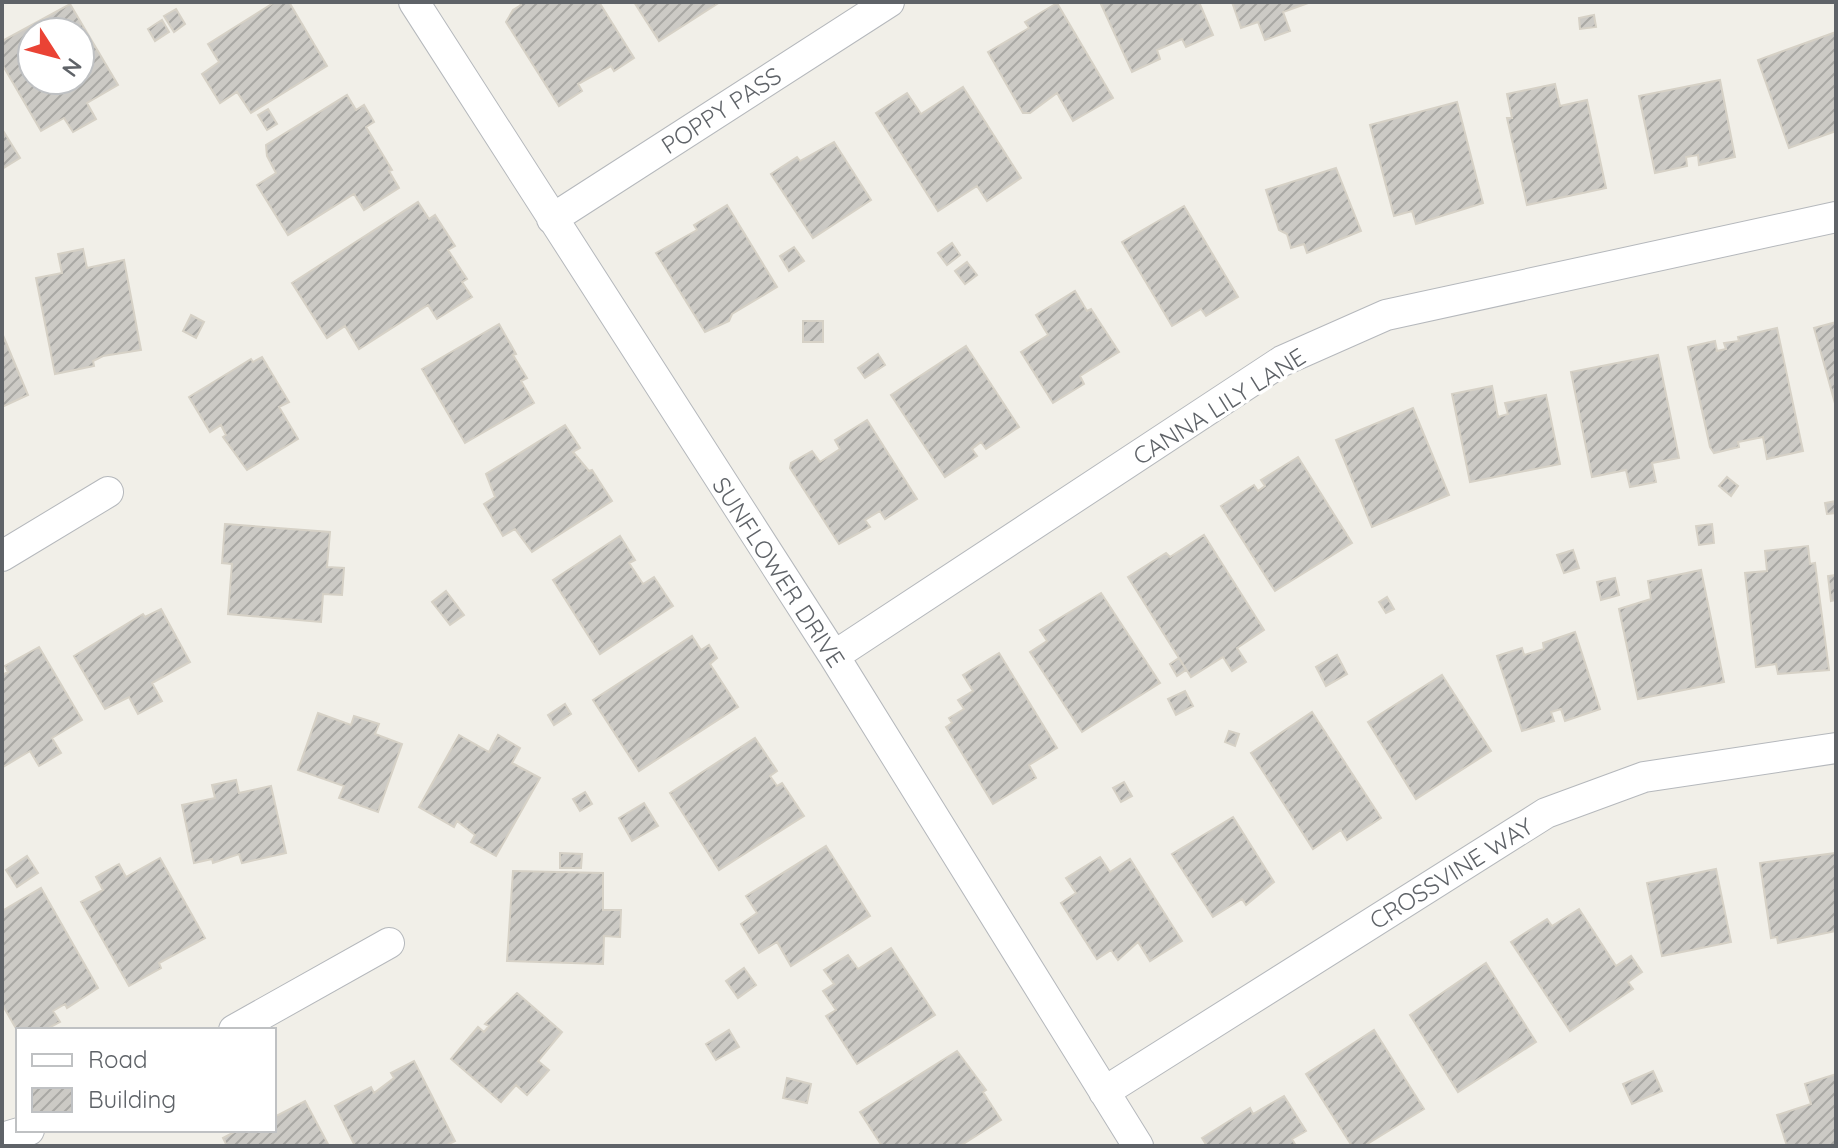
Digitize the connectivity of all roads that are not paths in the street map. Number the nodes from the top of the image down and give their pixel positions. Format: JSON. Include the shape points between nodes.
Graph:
{"nodes":[{"id":1,"x":414,"y":2,"type":"edge"},
{"id":2,"x":889,"y":2,"type":"edge"},
{"id":3,"x":1836,"y":217,"type":"edge"},
{"id":4,"x":552,"y":219,"type":"junction"},
{"id":5,"x":108,"y":492,"type":"dead end"},
{"id":6,"x":2,"y":556,"type":"edge"},
{"id":7,"x":834,"y":656,"type":"junction"},
{"id":8,"x":1836,"y":748,"type":"edge"},
{"id":9,"x":389,"y":943,"type":"dead end"},
{"id":10,"x":238,"y":1028,"type":"edge"},
{"id":11,"x":1104,"y":1092,"type":"junction"},
{"id":12,"x":22,"y":1132,"type":"edge"},
{"id":13,"x":2,"y":1138,"type":"edge"},
{"id":14,"x":1138,"y":1146,"type":"edge"}],
"edges":[{"from":1,"to":4,"type":"street","name":"SUNFLOWER DRIVE"},
{"from":2,"to":4,"type":"street","name":"POPPY PASS"},
{"from":3,"to":7,"type":"street","name":"CANNA LILY LANE","via":[[1386,315],[1282,361]]},
{"from":4,"to":7,"type":"street","name":"SUNFLOWER DRIVE"},
{"from":5,"to":6,"type":"street"},
{"from":7,"to":11,"type":"street","name":"SUNFLOWER DRIVE"},
{"from":8,"to":11,"type":"street","name":"CROSSVINE WAY","via":[[1644,777],[1546,813]]},
{"from":9,"to":10,"type":"street"},
{"from":11,"to":14,"type":"street","name":"SUNFLOWER DRIVE"},
{"from":12,"to":13,"type":"street"}]}
